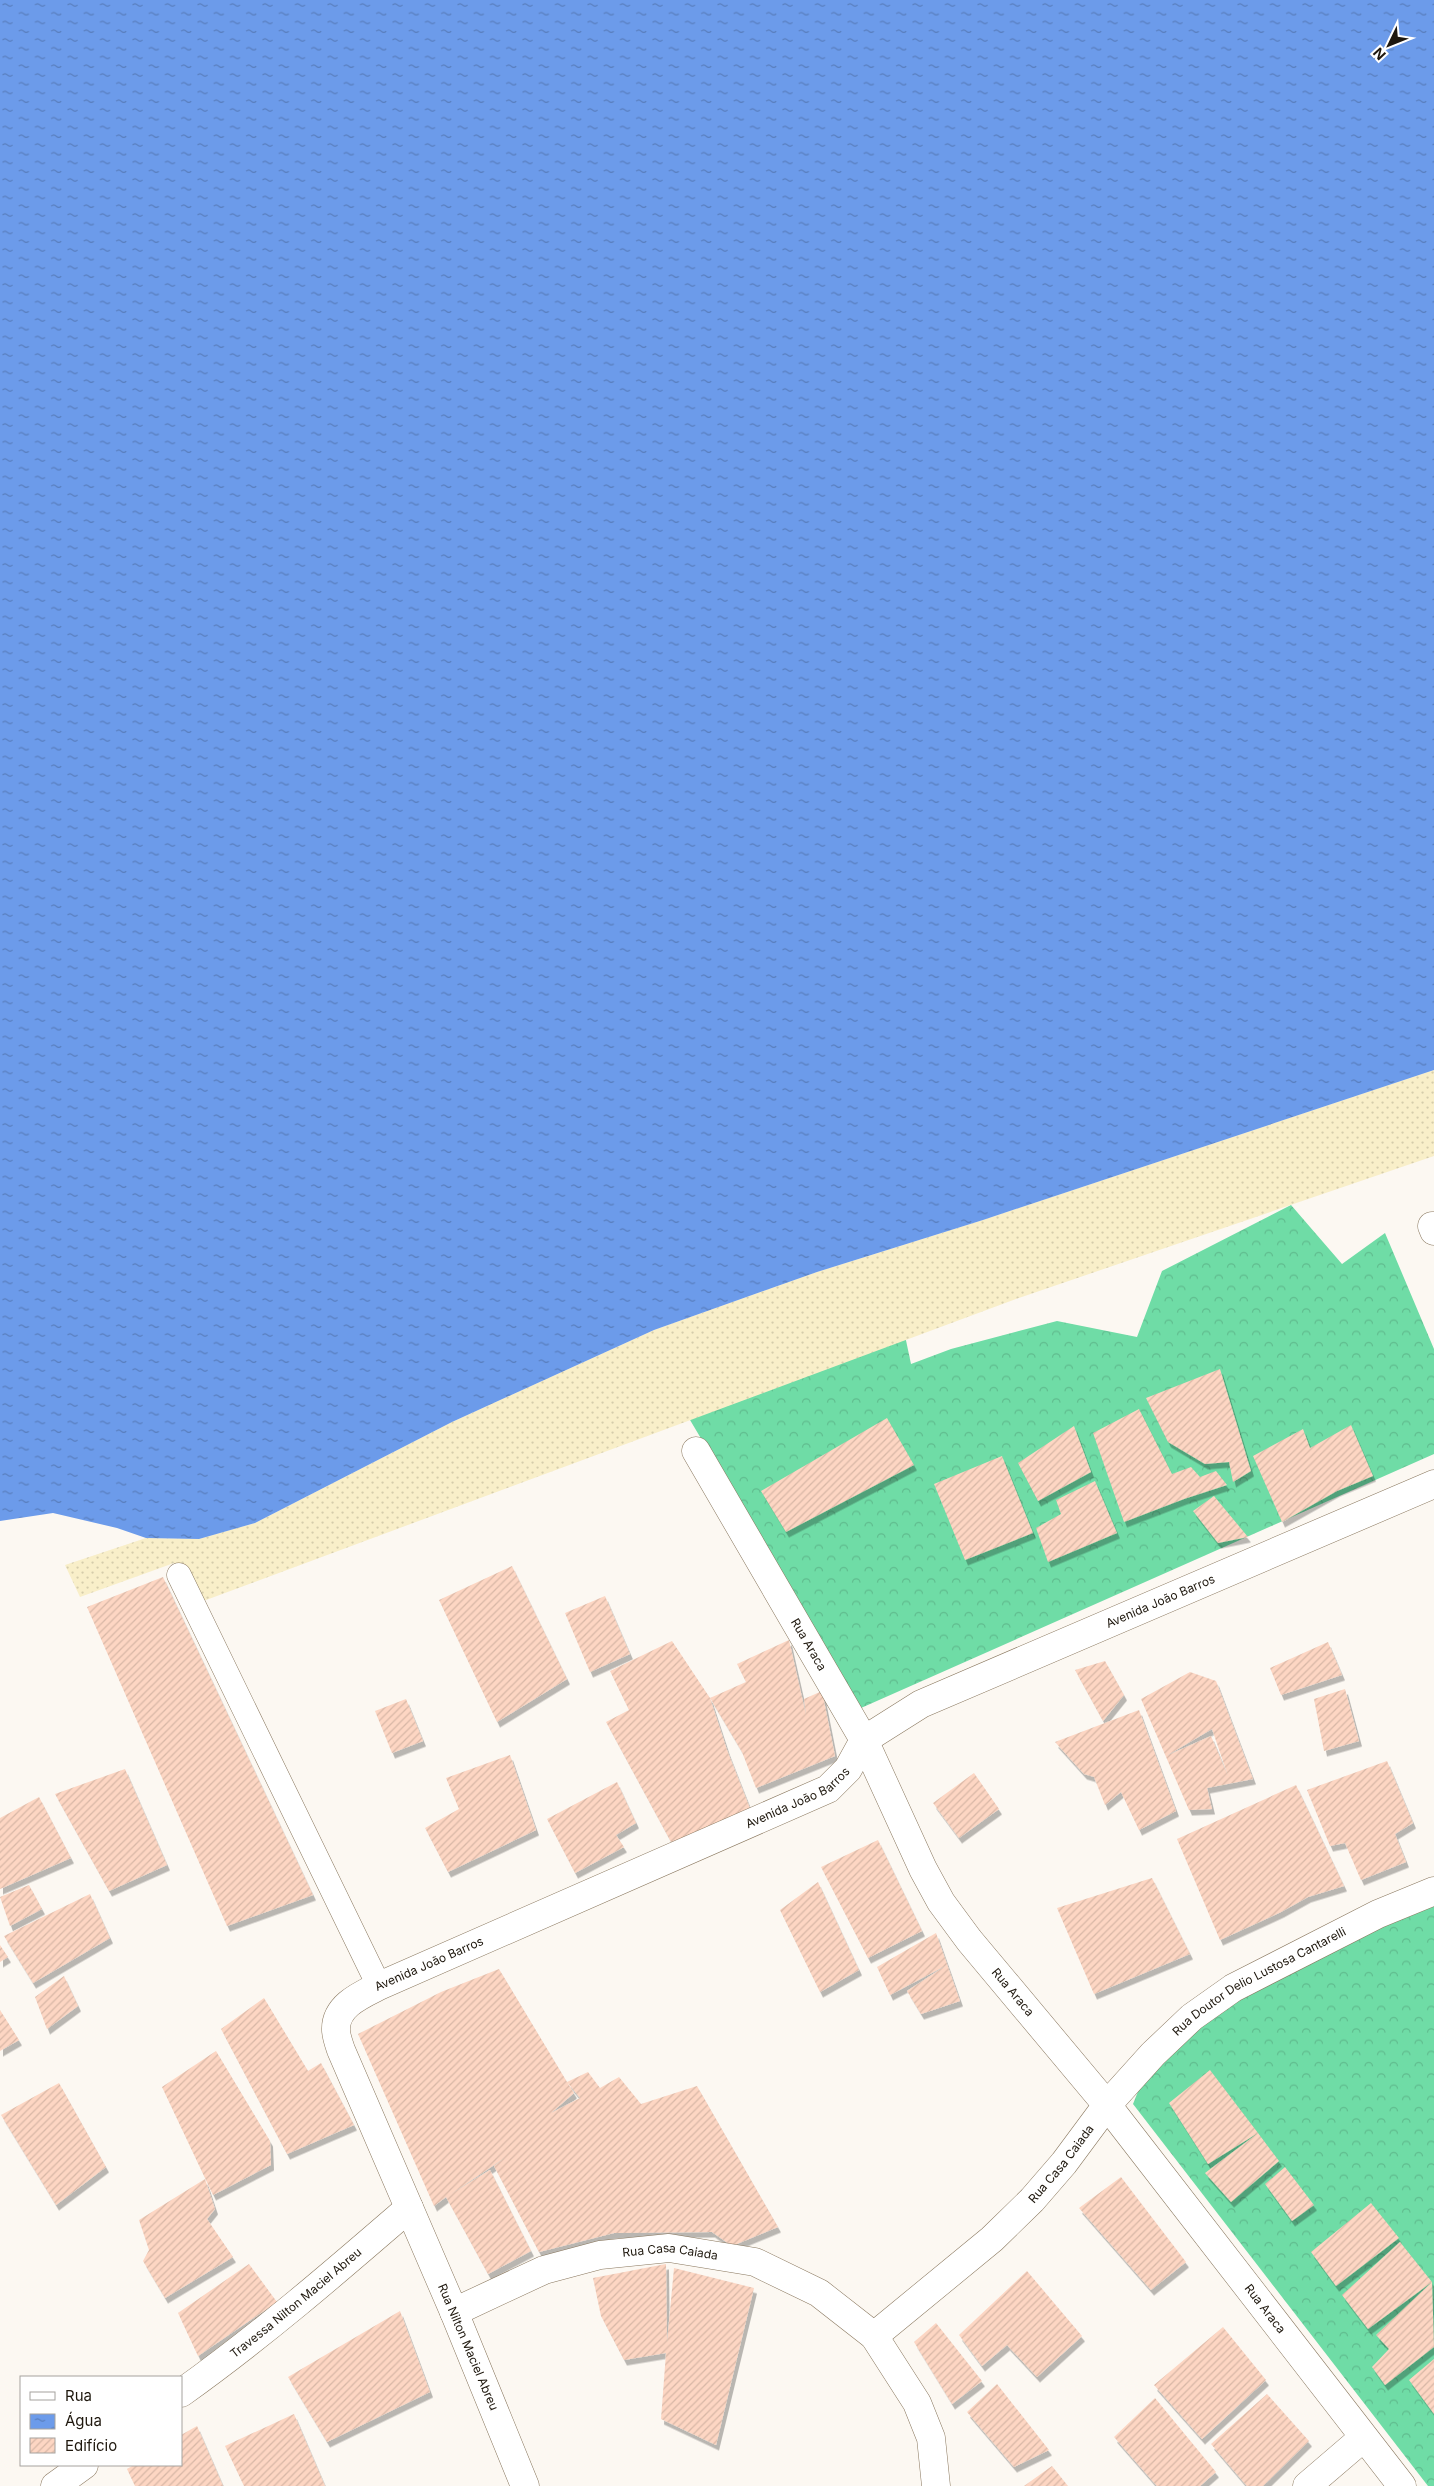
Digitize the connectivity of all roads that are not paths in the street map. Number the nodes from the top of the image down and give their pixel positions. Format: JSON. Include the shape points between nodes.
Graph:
{"nodes":[{"id":1,"x":696,"y":1451,"type":"dead end"},
{"id":2,"x":1434,"y":1484,"type":"edge"},
{"id":3,"x":179,"y":1575,"type":"dead end"},
{"id":4,"x":864,"y":1740,"type":"junction"},
{"id":5,"x":1434,"y":1891,"type":"edge"},
{"id":6,"x":379,"y":1986,"type":"junction"},
{"id":7,"x":1108,"y":2105,"type":"junction"},
{"id":8,"x":409,"y":2208,"type":"junction"},
{"id":9,"x":454,"y":2312,"type":"junction"},
{"id":10,"x":874,"y":2336,"type":"junction"},
{"id":11,"x":182,"y":2392,"type":"edge"},
{"id":12,"x":1363,"y":2438,"type":"junction"},
{"id":13,"x":83,"y":2466,"type":"edge"},
{"id":14,"x":55,"y":2486,"type":"edge"},
{"id":15,"x":525,"y":2486,"type":"edge"},
{"id":16,"x":936,"y":2486,"type":"edge"},
{"id":17,"x":1306,"y":2486,"type":"edge"},
{"id":18,"x":1402,"y":2486,"type":"edge"}],
"edges":[{"from":1,"to":4,"type":"street","name":"Rua Araca"},
{"from":2,"to":4,"type":"street","name":"Avenida João Barros","via":[[921,1704]]},
{"from":3,"to":6,"type":"lane"},
{"from":4,"to":6,"type":"street","name":"Avenida João Barros","via":[[848,1769],[828,1789]]},
{"from":4,"to":7,"type":"street","name":"Rua Araca","via":[[941,1902],[969,1940]]},
{"from":5,"to":7,"type":"street","name":"Rua Doutor Delio Lustosa Cantarelli","via":[[1378,1914],[1233,1988],[1192,2017],[1153,2054]]},
{"from":6,"to":8,"type":"street","name":"Avenida João Barros","via":[[355,1998],[340,2012],[336,2029],[341,2050]]},
{"from":7,"to":10,"type":"street","name":"Rua Casa Caiada","via":[[1032,2200],[992,2239]]},
{"from":7,"to":12,"type":"street","name":"Rua Araca"},
{"from":8,"to":9,"type":"street","name":"Rua Nilton Maciel Abreu"},
{"from":8,"to":11,"type":"street","name":"Travessa Nilton Maciel Abreu","via":[[309,2295]]},
{"from":9,"to":10,"type":"street","name":"Rua Casa Caiada","via":[[544,2270],[600,2255],[669,2248],[755,2262],[819,2293]]},
{"from":9,"to":15,"type":"street","name":"Rua Nilton Maciel Abreu"},
{"from":10,"to":16,"type":"street","name":"Rua Casa Caiada","via":[[917,2403],[931,2438]]},
{"from":12,"to":17,"type":"street"},
{"from":12,"to":18,"type":"street","name":"Rua Araca"},
{"from":13,"to":14,"type":"street"}]}
